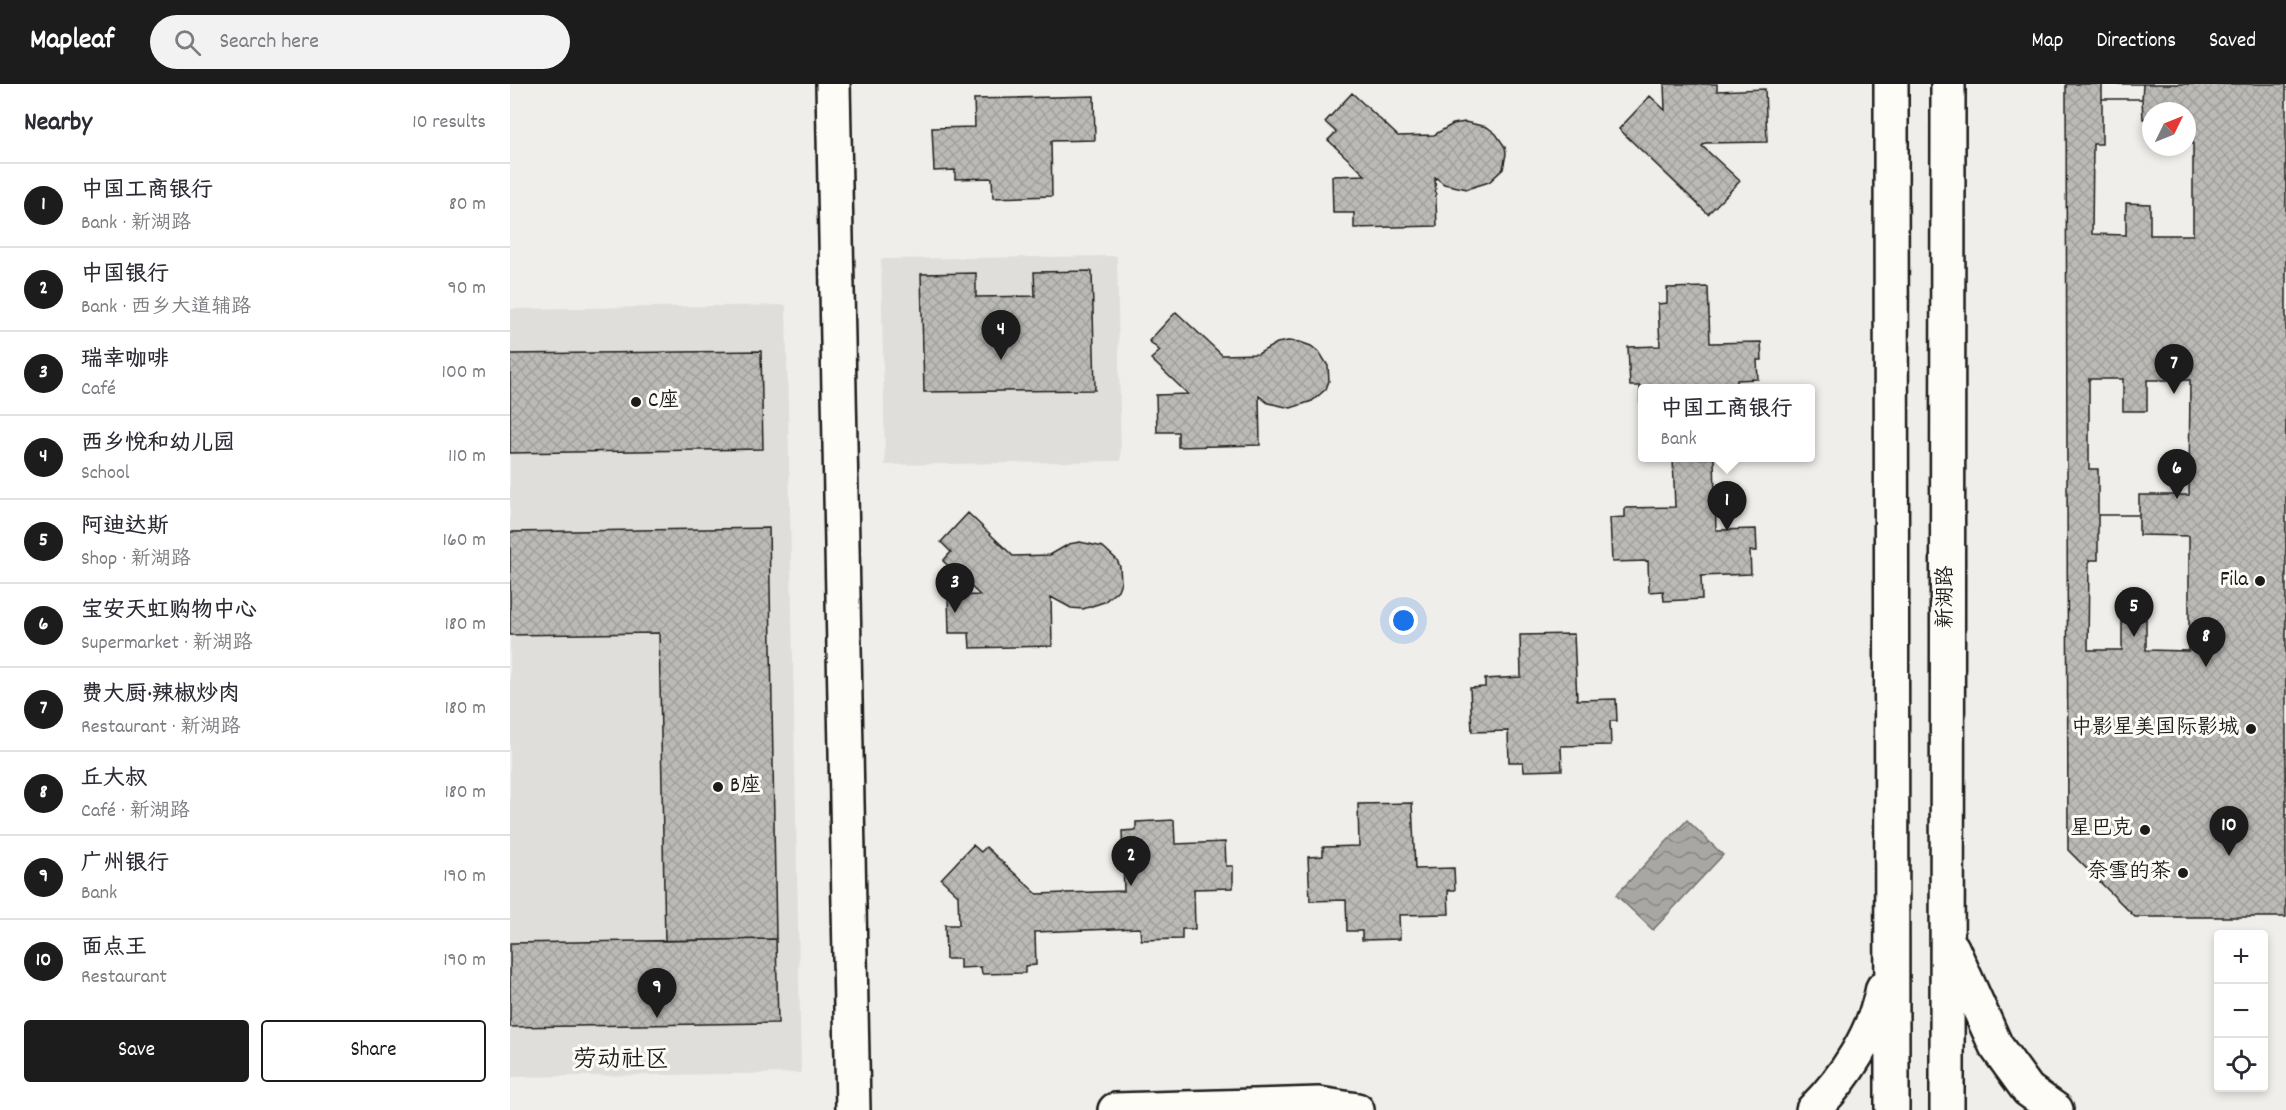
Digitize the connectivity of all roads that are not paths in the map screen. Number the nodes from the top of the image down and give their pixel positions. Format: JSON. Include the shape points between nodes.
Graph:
{"nodes":[{"id":1,"x":833,"y":84,"type":"edge"},
{"id":2,"x":1891,"y":84,"type":"edge"},
{"id":3,"x":1948,"y":84,"type":"edge"},
{"id":4,"x":1947,"y":936,"type":"junction"},
{"id":5,"x":1892,"y":943,"type":"junction"},
{"id":6,"x":853,"y":1110,"type":"edge"},
{"id":7,"x":1115,"y":1110,"type":"edge"},
{"id":8,"x":1357,"y":1110,"type":"edge"},
{"id":9,"x":1813,"y":1110,"type":"edge"},
{"id":10,"x":1892,"y":1110,"type":"edge"},
{"id":11,"x":1947,"y":1110,"type":"edge"},
{"id":12,"x":2056,"y":1110,"type":"edge"}],
"edges":[{"from":1,"to":6,"type":"main road"},
{"from":2,"to":5,"type":"main road"},
{"from":3,"to":4,"type":"main road","name":"新湖路"},
{"from":4,"to":11,"type":"main road","name":"新湖路"},
{"from":4,"to":12,"type":"main road","via":[[1996,1046],[2028,1090]]},
{"from":5,"to":9,"type":"main road","via":[[1882,995],[1867,1036],[1836,1087]]},
{"from":5,"to":10,"type":"main road"},
{"from":7,"to":8,"type":"main road","via":[[1319,1104]]}]}
